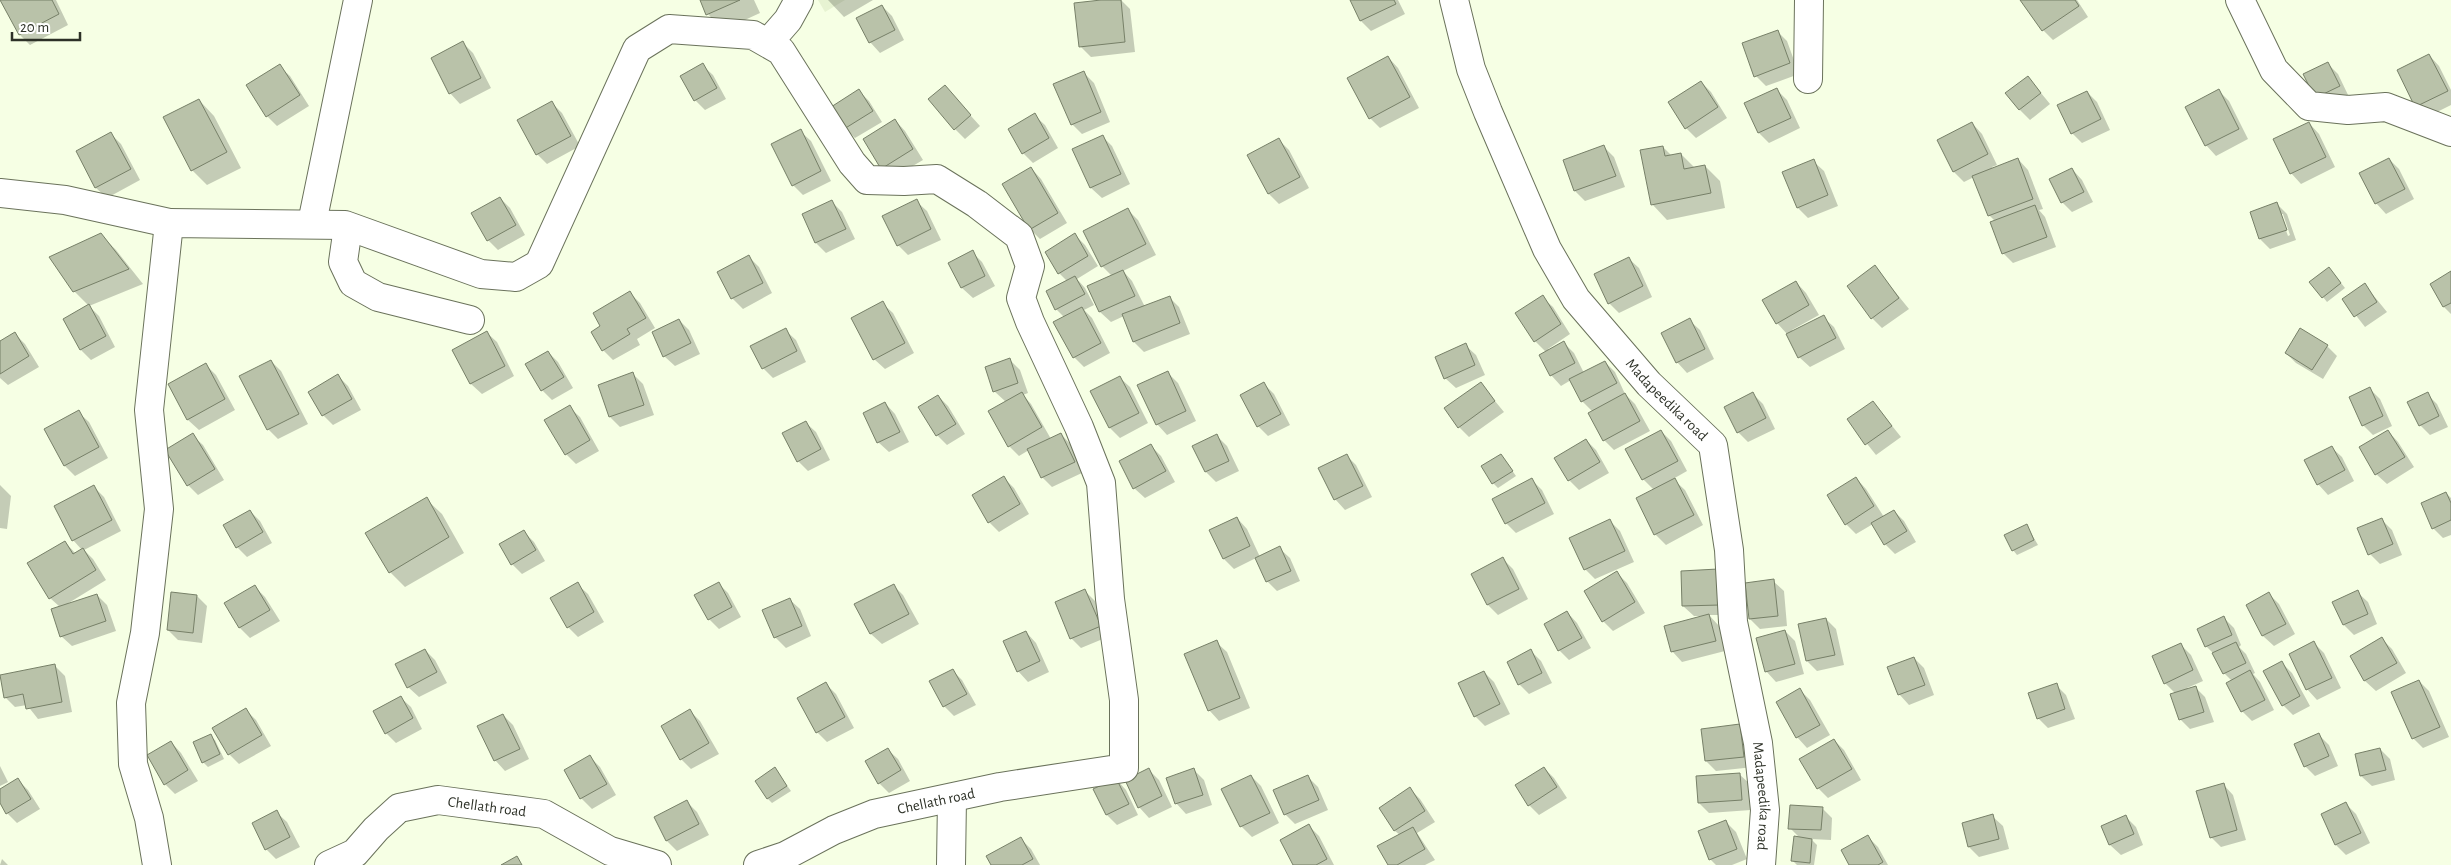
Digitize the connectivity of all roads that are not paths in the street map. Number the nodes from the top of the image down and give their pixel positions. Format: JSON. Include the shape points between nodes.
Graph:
{"nodes":[{"id":1,"x":358,"y":0,"type":"edge"},
{"id":2,"x":799,"y":0,"type":"edge"},
{"id":3,"x":1454,"y":0,"type":"edge"},
{"id":4,"x":1809,"y":0,"type":"edge"},
{"id":5,"x":2240,"y":0,"type":"edge"},
{"id":6,"x":768,"y":43,"type":"junction"},
{"id":7,"x":1808,"y":79,"type":"dead end"},
{"id":8,"x":2451,"y":132,"type":"edge"},
{"id":9,"x":0,"y":193,"type":"edge"},
{"id":10,"x":169,"y":223,"type":"junction"},
{"id":11,"x":312,"y":223,"type":"junction"},
{"id":12,"x":348,"y":227,"type":"junction"},
{"id":13,"x":470,"y":320,"type":"dead end"},
{"id":14,"x":952,"y":798,"type":"junction"},
{"id":15,"x":156,"y":865,"type":"edge"},
{"id":16,"x":329,"y":865,"type":"edge"},
{"id":17,"x":656,"y":865,"type":"edge"},
{"id":18,"x":758,"y":865,"type":"edge"},
{"id":19,"x":951,"y":865,"type":"edge"},
{"id":20,"x":1761,"y":865,"type":"edge"}],
"edges":[{"from":1,"to":11,"type":"street"},
{"from":2,"to":6,"type":"street","via":[[788,20]]},
{"from":3,"to":20,"type":"street","name":"Madapeedika road","via":[[1471,69],[1488,112],[1548,249],[1576,299],[1649,384],[1713,444],[1729,550],[1733,622],[1758,743],[1765,810]]},
{"from":4,"to":7,"type":"street"},
{"from":5,"to":8,"type":"street","via":[[2274,70],[2309,106],[2348,110],[2386,107]]},
{"from":6,"to":12,"type":"street","via":[[753,35],[669,29],[637,49],[539,264],[516,277],[481,274]]},
{"from":6,"to":14,"type":"street","name":"Chellath road","via":[[781,51],[852,163],[867,180],[937,179],[1019,236],[1030,266],[1021,298],[1101,483],[1110,599],[1124,700],[1124,768],[1000,787]]},
{"from":9,"to":10,"type":"street","via":[[65,200]]},
{"from":10,"to":11,"type":"street"},
{"from":10,"to":15,"type":"street","via":[[149,410],[159,509],[148,614],[131,703],[133,764],[149,818]]},
{"from":11,"to":12,"type":"street"},
{"from":12,"to":13,"type":"street","via":[[343,262],[353,283],[378,297]]},
{"from":14,"to":18,"type":"street","name":"Chellath road","via":[[874,814],[834,830],[785,856]]},
{"from":14,"to":19,"type":"street"},
{"from":16,"to":17,"type":"street","name":"Chellath road","via":[[355,853],[399,808],[438,800],[544,814],[610,851]]}]}
